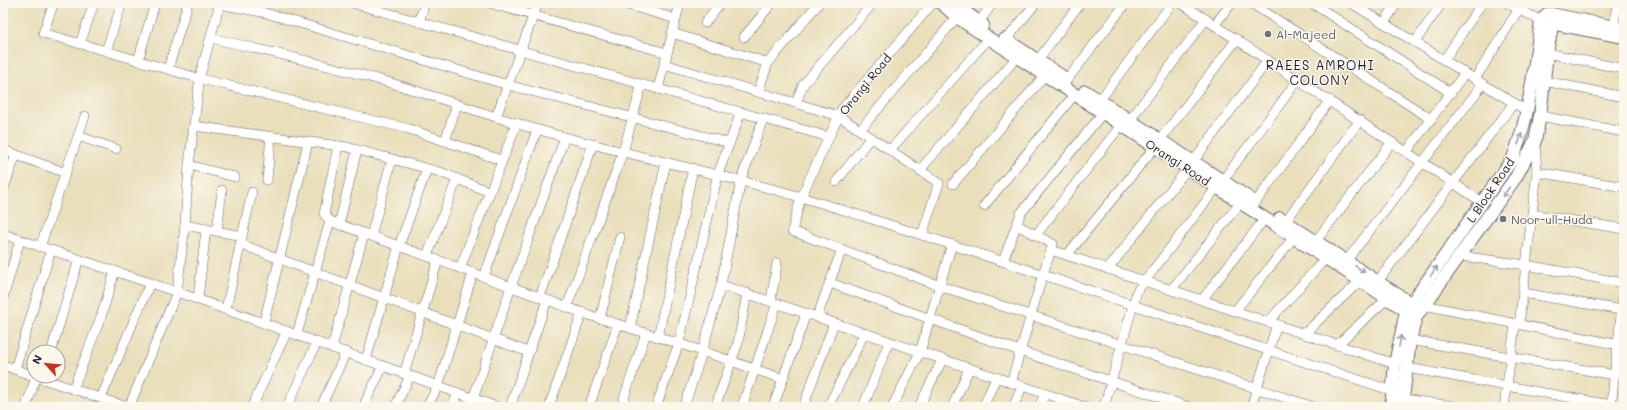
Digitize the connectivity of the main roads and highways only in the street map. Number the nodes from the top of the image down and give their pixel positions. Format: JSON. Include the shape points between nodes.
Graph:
{"nodes":[{"id":1,"x":941,"y":3,"type":"edge"},
{"id":2,"x":953,"y":3,"type":"edge"},
{"id":3,"x":1547,"y":23,"type":"junction"},
{"id":4,"x":976,"y":25,"type":"junction"},
{"id":5,"x":1619,"y":28,"type":"edge"},
{"id":6,"x":1624,"y":37,"type":"edge"},
{"id":7,"x":1126,"y":123,"type":"junction"},
{"id":8,"x":1220,"y":184,"type":"junction"},
{"id":9,"x":1313,"y":245,"type":"junction"},
{"id":10,"x":1391,"y":295,"type":"junction"},
{"id":11,"x":1416,"y":309,"type":"junction"},
{"id":12,"x":1403,"y":403,"type":"edge"},
{"id":13,"x":1391,"y":407,"type":"edge"}],
"edges":[{"from":1,"to":4,"type":"main road","name":"Orangi Road","via":[[957,17]]},
{"from":2,"to":4,"type":"main road","name":"Orangi Road"},
{"from":3,"to":5,"type":"main road","via":[[1547,14],[1551,14]]},
{"from":3,"to":6,"type":"main road"},
{"from":11,"to":3,"type":"main road","name":"L Block Road","one_way":true,"via":[[1482,202],[1513,158],[1523,130]]},
{"from":3,"to":11,"type":"main road","name":"L Block Road","one_way":true,"via":[[1547,53],[1535,141],[1516,177],[1460,256]]},
{"from":4,"to":7,"type":"main road","name":"Orangi Road","via":[[1006,40],[1100,100]]},
{"from":4,"to":7,"type":"main road","name":"Orangi Road","via":[[989,38],[1017,57],[1103,113]]},
{"from":7,"to":8,"type":"main road","name":"Orangi Road"},
{"from":8,"to":9,"type":"main road","name":"Orangi Road","via":[[1286,222]]},
{"from":8,"to":9,"type":"main road","name":"Orangi Road","via":[[1240,202],[1294,237]]},
{"from":9,"to":10,"type":"main road","name":"Orangi Road","one_way":true,"via":[[1347,260],[1378,281]]},
{"from":9,"to":10,"type":"main road","name":"Orangi Road","via":[[1325,259],[1360,281]]},
{"from":10,"to":11,"type":"main road","name":"Orangi Road"},
{"from":11,"to":12,"type":"main road","name":"L Block Road"},
{"from":13,"to":11,"type":"main road","name":"L Block Road","one_way":true,"via":[[1395,364]]}]}
